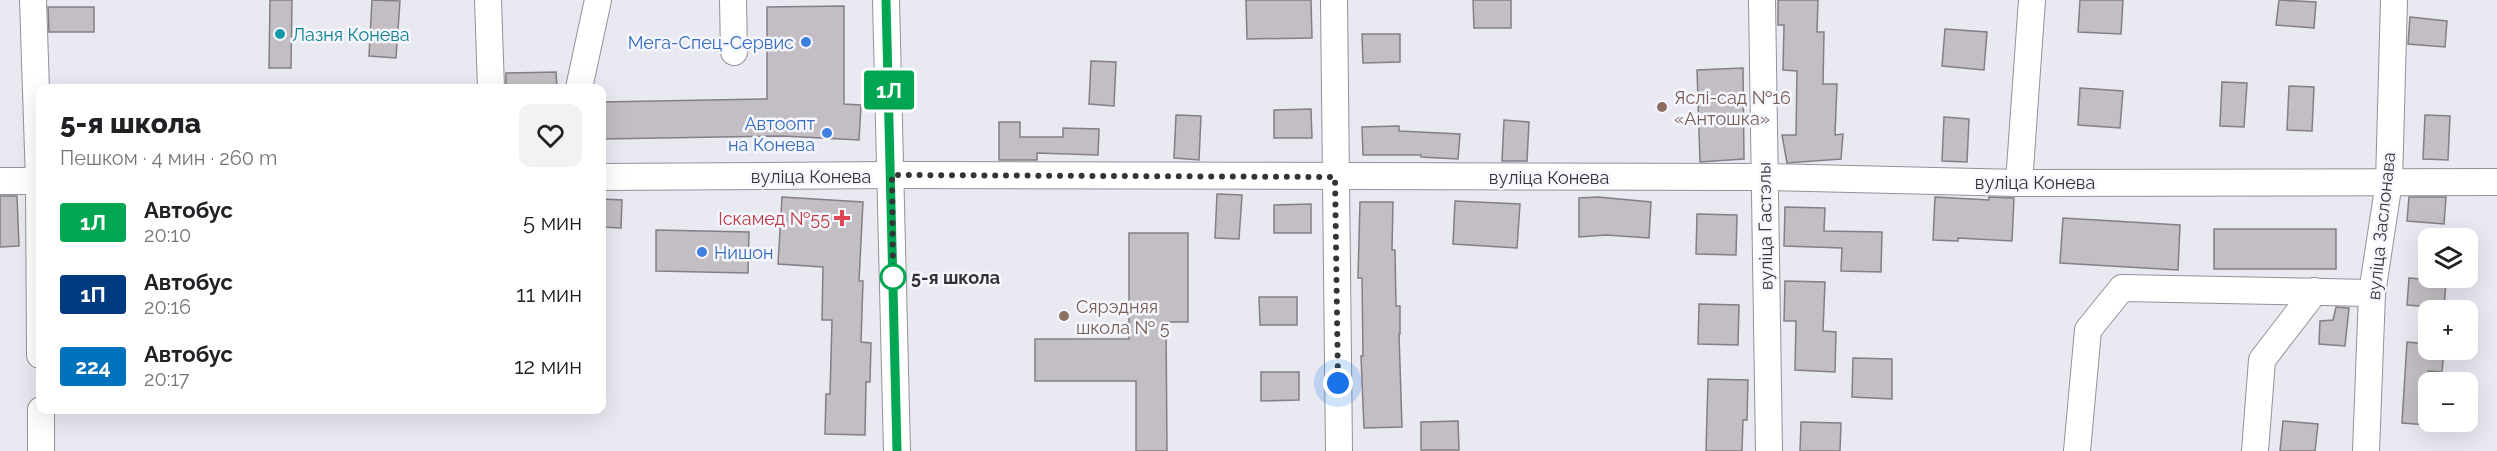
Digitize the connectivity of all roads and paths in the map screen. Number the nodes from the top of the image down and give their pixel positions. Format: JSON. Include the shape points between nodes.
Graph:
{"nodes":[{"id":1,"x":33,"y":0,"type":"edge"},
{"id":2,"x":488,"y":0,"type":"edge"},
{"id":3,"x":598,"y":0,"type":"edge"},
{"id":4,"x":733,"y":0,"type":"edge"},
{"id":5,"x":886,"y":0,"type":"edge"},
{"id":6,"x":1334,"y":0,"type":"edge"},
{"id":7,"x":1762,"y":0,"type":"edge"},
{"id":8,"x":2032,"y":0,"type":"edge"},
{"id":9,"x":2394,"y":0,"type":"edge"},
{"id":10,"x":734,"y":52,"type":"dead end"},
{"id":11,"x":36,"y":84,"type":"edge"},
{"id":12,"x":491,"y":84,"type":"edge"},
{"id":13,"x":580,"y":84,"type":"edge"},
{"id":14,"x":892,"y":175,"type":"junction"},
{"id":15,"x":606,"y":177,"type":"edge"},
{"id":16,"x":1335,"y":177,"type":"junction"},
{"id":17,"x":1765,"y":177,"type":"junction"},
{"id":18,"x":0,"y":181,"type":"edge"},
{"id":19,"x":36,"y":181,"type":"edge"},
{"id":20,"x":2389,"y":182,"type":"junction"},
{"id":21,"x":2497,"y":182,"type":"edge"},
{"id":22,"x":2019,"y":183,"type":"junction"},
{"id":23,"x":2315,"y":291,"type":"junction"},
{"id":24,"x":2372,"y":292,"type":"junction"},
{"id":25,"x":41,"y":414,"type":"edge"},
{"id":26,"x":41,"y":451,"type":"edge"},
{"id":27,"x":897,"y":451,"type":"edge"},
{"id":28,"x":1339,"y":451,"type":"edge"},
{"id":29,"x":1769,"y":451,"type":"edge"},
{"id":30,"x":2077,"y":451,"type":"edge"},
{"id":31,"x":2255,"y":451,"type":"edge"},
{"id":32,"x":2366,"y":451,"type":"edge"}],
"edges":[{"from":1,"to":11,"type":"street"},
{"from":2,"to":12,"type":"street"},
{"from":3,"to":13,"type":"street"},
{"from":4,"to":10,"type":"street"},
{"from":5,"to":14,"type":"street"},
{"from":6,"to":16,"type":"street"},
{"from":7,"to":17,"type":"street","name":"вуліца Гастэлы"},
{"from":8,"to":22,"type":"street"},
{"from":9,"to":20,"type":"street","name":"вуліца Заслонава"},
{"from":14,"to":15,"type":"street","name":"вуліца Конева"},
{"from":14,"to":16,"type":"street","name":"вуліца Конева"},
{"from":14,"to":27,"type":"street"},
{"from":16,"to":17,"type":"street","name":"вуліца Конева"},
{"from":16,"to":28,"type":"street"},
{"from":17,"to":22,"type":"street","name":"вуліца Конева"},
{"from":17,"to":29,"type":"street","name":"вуліца Гастэлы"},
{"from":18,"to":19,"type":"street"},
{"from":20,"to":21,"type":"street","name":"вуліца Конева"},
{"from":20,"to":22,"type":"street","name":"вуліца Конева"},
{"from":20,"to":24,"type":"street","name":"вуліца Заслонава"},
{"from":23,"to":24,"type":"street"},
{"from":23,"to":30,"type":"street","via":[[2122,288],[2088,330]]},
{"from":23,"to":31,"type":"street","via":[[2262,360]]},
{"from":24,"to":32,"type":"street","name":"вуліца Заслонава"},
{"from":25,"to":26,"type":"street"}]}
